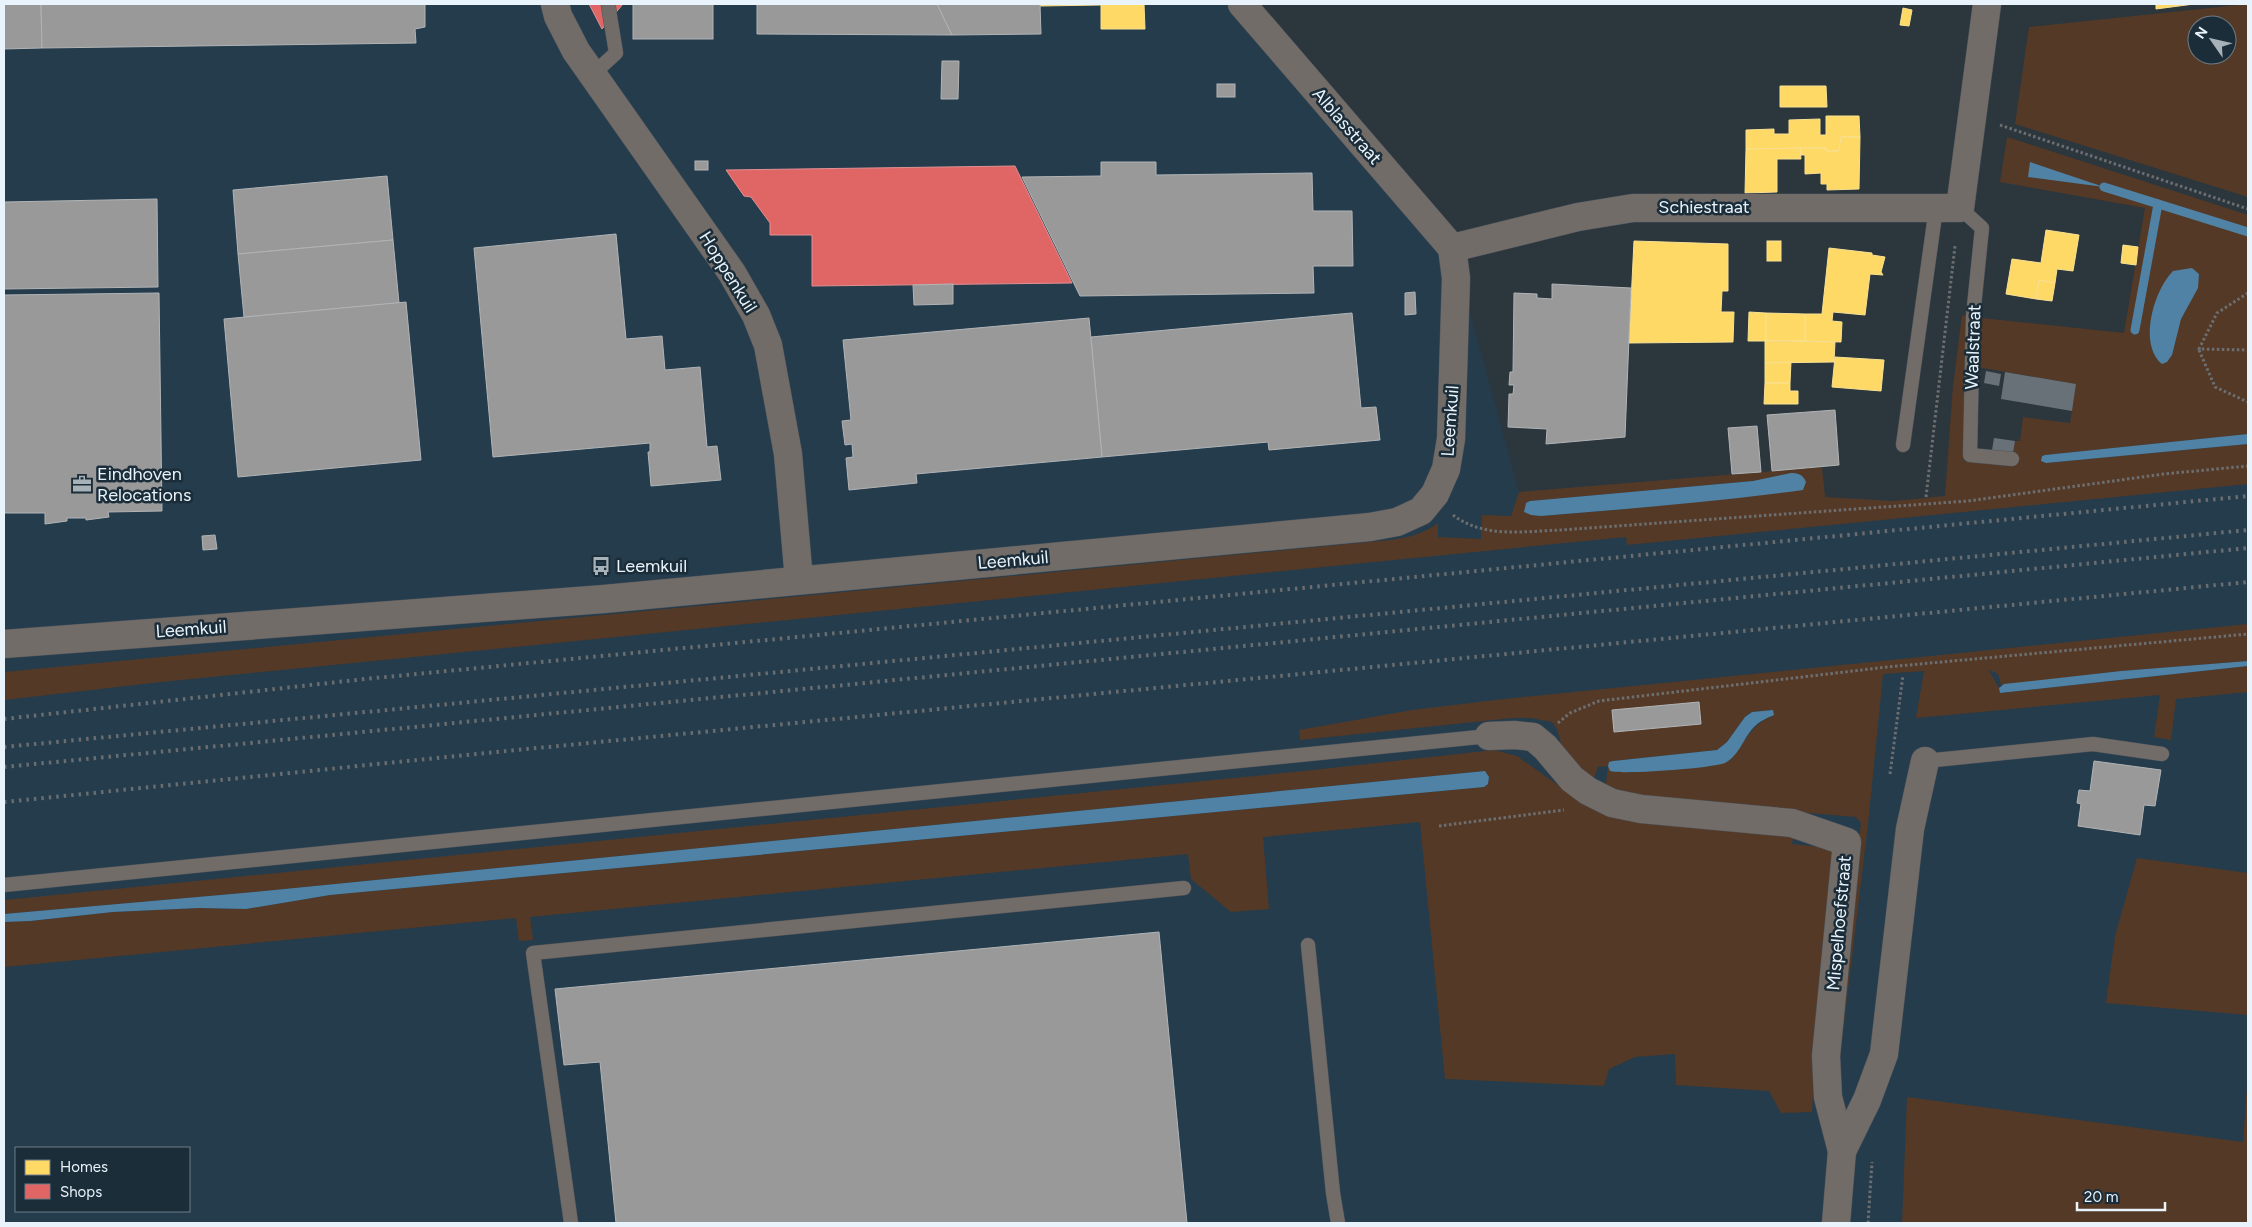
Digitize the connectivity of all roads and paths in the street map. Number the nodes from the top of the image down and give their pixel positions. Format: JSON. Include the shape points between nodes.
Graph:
{"nodes":[{"id":1,"x":555,"y":4,"type":"edge"},
{"id":2,"x":608,"y":4,"type":"edge"},
{"id":3,"x":1242,"y":4,"type":"edge"},
{"id":4,"x":1987,"y":4,"type":"edge"},
{"id":5,"x":592,"y":75,"type":"junction"},
{"id":6,"x":1996,"y":124,"type":"dead end"},
{"id":7,"x":1948,"y":208,"type":"junction"},
{"id":8,"x":2248,"y":209,"type":"edge"},
{"id":9,"x":1452,"y":248,"type":"junction"},
{"id":10,"x":2248,"y":293,"type":"edge"},
{"id":11,"x":2199,"y":349,"type":"junction"},
{"id":12,"x":2248,"y":350,"type":"edge"},
{"id":13,"x":2248,"y":402,"type":"edge"},
{"id":14,"x":1903,"y":445,"type":"dead end"},
{"id":15,"x":2012,"y":459,"type":"dead end"},
{"id":16,"x":2248,"y":466,"type":"edge"},
{"id":17,"x":1435,"y":494,"type":"junction"},
{"id":18,"x":1926,"y":497,"type":"dead end"},
{"id":19,"x":799,"y":580,"type":"junction"},
{"id":20,"x":2248,"y":634,"type":"edge"},
{"id":21,"x":4,"y":644,"type":"edge"},
{"id":22,"x":1489,"y":736,"type":"joint"},
{"id":23,"x":1538,"y":740,"type":"junction"},
{"id":24,"x":2162,"y":754,"type":"dead end"},
{"id":25,"x":1925,"y":760,"type":"joint"},
{"id":26,"x":1612,"y":804,"type":"junction"},
{"id":27,"x":1439,"y":826,"type":"dead end"},
{"id":28,"x":4,"y":885,"type":"edge"},
{"id":29,"x":1184,"y":888,"type":"dead end"},
{"id":30,"x":1308,"y":945,"type":"dead end"},
{"id":31,"x":1842,"y":1151,"type":"junction"},
{"id":32,"x":571,"y":1223,"type":"edge"},
{"id":33,"x":1338,"y":1223,"type":"edge"},
{"id":34,"x":1836,"y":1223,"type":"edge"}],
"edges":[{"from":1,"to":5,"type":"street","name":"Hoppenkuil","via":[[576,51]]},
{"from":2,"to":5,"type":"lane","via":[[616,53]]},
{"from":3,"to":9,"type":"street","name":"Alblasstraat"},
{"from":4,"to":7,"type":"street"},
{"from":5,"to":19,"type":"street","name":"Hoppenkuil","via":[[732,272],[756,315],[768,345],[788,454]]},
{"from":6,"to":8,"type":"path"},
{"from":7,"to":9,"type":"street","name":"Schiestraat","via":[[1634,208],[1578,217]]},
{"from":7,"to":14,"type":"lane"},
{"from":7,"to":15,"type":"lane","name":"Waalstraat","via":[[1982,228],[1973,316],[1970,455]]},
{"from":7,"to":18,"type":"path","name":"Waalstraat"},
{"from":9,"to":17,"type":"street","name":"Leemkuil","via":[[1456,278],[1451,439],[1446,469]]},
{"from":10,"to":11,"type":"path","via":[[2217,313]]},
{"from":11,"to":12,"type":"path"},
{"from":11,"to":13,"type":"path","via":[[2215,387]]},
{"from":16,"to":17,"type":"path","via":[[2164,474],[1968,502],[1509,532],[1476,527],[1460,520]]},
{"from":17,"to":19,"type":"street","name":"Leemkuil","via":[[1421,511],[1397,522],[1370,527]]},
{"from":19,"to":21,"type":"street","name":"Leemkuil","via":[[604,599]]},
{"from":20,"to":23,"type":"path","via":[[1896,666],[1599,701],[1570,713]]},
{"from":22,"to":23,"type":"street","via":[[1524,735]]},
{"from":22,"to":28,"type":"lane"},
{"from":23,"to":26,"type":"street","name":"Mispelhoefstraat","via":[[1572,779]]},
{"from":24,"to":25,"type":"lane","via":[[2093,744]]},
{"from":25,"to":31,"type":"street","name":"Mispelhoefstraat","via":[[1910,829],[1884,1054],[1867,1100]]},
{"from":26,"to":27,"type":"path"},
{"from":26,"to":31,"type":"street","name":"Mispelhoefstraat","via":[[1792,823],[1847,842],[1826,1056],[1828,1096]]},
{"from":29,"to":32,"type":"lane","via":[[533,953]]},
{"from":30,"to":33,"type":"lane"},
{"from":31,"to":34,"type":"street","name":"Mispelhoefstraat"}]}
